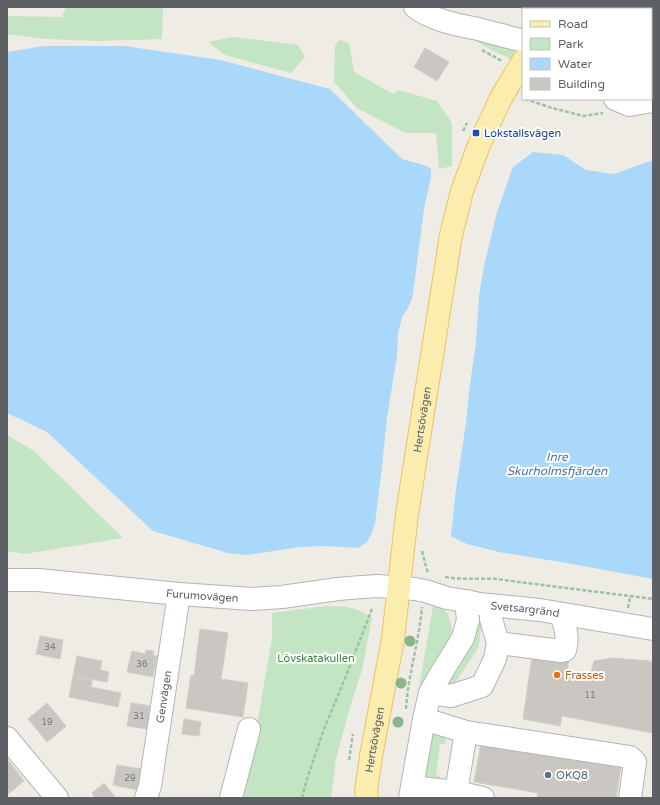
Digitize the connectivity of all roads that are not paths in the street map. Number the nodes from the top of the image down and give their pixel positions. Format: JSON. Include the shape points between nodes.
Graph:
{"nodes":[{"id":1,"x":415,"y":7,"type":"edge"},
{"id":2,"x":522,"y":41,"type":"edge"},
{"id":3,"x":522,"y":63,"type":"edge"},
{"id":4,"x":653,"y":101,"type":"edge"},
{"id":5,"x":622,"y":102,"type":"edge"},
{"id":6,"x":7,"y":580,"type":"edge"},
{"id":7,"x":398,"y":588,"type":"junction"},
{"id":8,"x":179,"y":594,"type":"junction"},
{"id":9,"x":466,"y":600,"type":"junction"},
{"id":10,"x":491,"y":605,"type":"junction"},
{"id":11,"x":561,"y":614,"type":"junction"},
{"id":12,"x":653,"y":629,"type":"edge"},
{"id":13,"x":498,"y":643,"type":"junction"},
{"id":14,"x":430,"y":693,"type":"junction"},
{"id":15,"x":424,"y":719,"type":"junction"},
{"id":16,"x":249,"y":728,"type":"dead end"},
{"id":17,"x":466,"y":732,"type":"junction"},
{"id":18,"x":7,"y":738,"type":"edge"},
{"id":19,"x":456,"y":792,"type":"junction"},
{"id":20,"x":411,"y":793,"type":"edge"},
{"id":21,"x":366,"y":796,"type":"edge"},
{"id":22,"x":58,"y":798,"type":"edge"},
{"id":23,"x":146,"y":798,"type":"edge"},
{"id":24,"x":231,"y":798,"type":"edge"},
{"id":25,"x":483,"y":798,"type":"edge"},
{"id":26,"x":630,"y":798,"type":"edge"}],
"edges":[{"from":1,"to":2,"type":"street","via":[[434,18]]},
{"from":3,"to":7,"type":"main road","name":"Hertsövägen","via":[[501,98],[479,145],[462,192],[451,235],[406,514]]},
{"from":4,"to":5,"type":"street"},
{"from":6,"to":8,"type":"street","name":"Furumovägen","via":[[51,581]]},
{"from":7,"to":8,"type":"street","name":"Furumovägen","via":[[362,587],[252,599]]},
{"from":7,"to":9,"type":"street","name":"Svetsargränd"},
{"from":7,"to":21,"type":"main road","name":"Hertsövägen","via":[[393,639]]},
{"from":8,"to":23,"type":"street","name":"Genvägen","via":[[150,786]]},
{"from":9,"to":10,"type":"street","name":"Svetsargränd"},
{"from":9,"to":14,"type":"street","via":[[468,620],[463,638]]},
{"from":10,"to":11,"type":"street","name":"Svetsargränd"},
{"from":10,"to":13,"type":"street","via":[[491,619]]},
{"from":11,"to":12,"type":"street","name":"Svetsargränd"},
{"from":11,"to":13,"type":"street","via":[[566,633],[565,650]]},
{"from":13,"to":14,"type":"street","via":[[495,659],[482,686],[451,696]]},
{"from":14,"to":15,"type":"street"},
{"from":15,"to":17,"type":"street"},
{"from":15,"to":20,"type":"street"},
{"from":16,"to":24,"type":"street"},
{"from":17,"to":19,"type":"street"},
{"from":17,"to":26,"type":"street","via":[[630,757],[635,762]]},
{"from":18,"to":22,"type":"street"},
{"from":19,"to":20,"type":"street"},
{"from":19,"to":25,"type":"street"}]}
